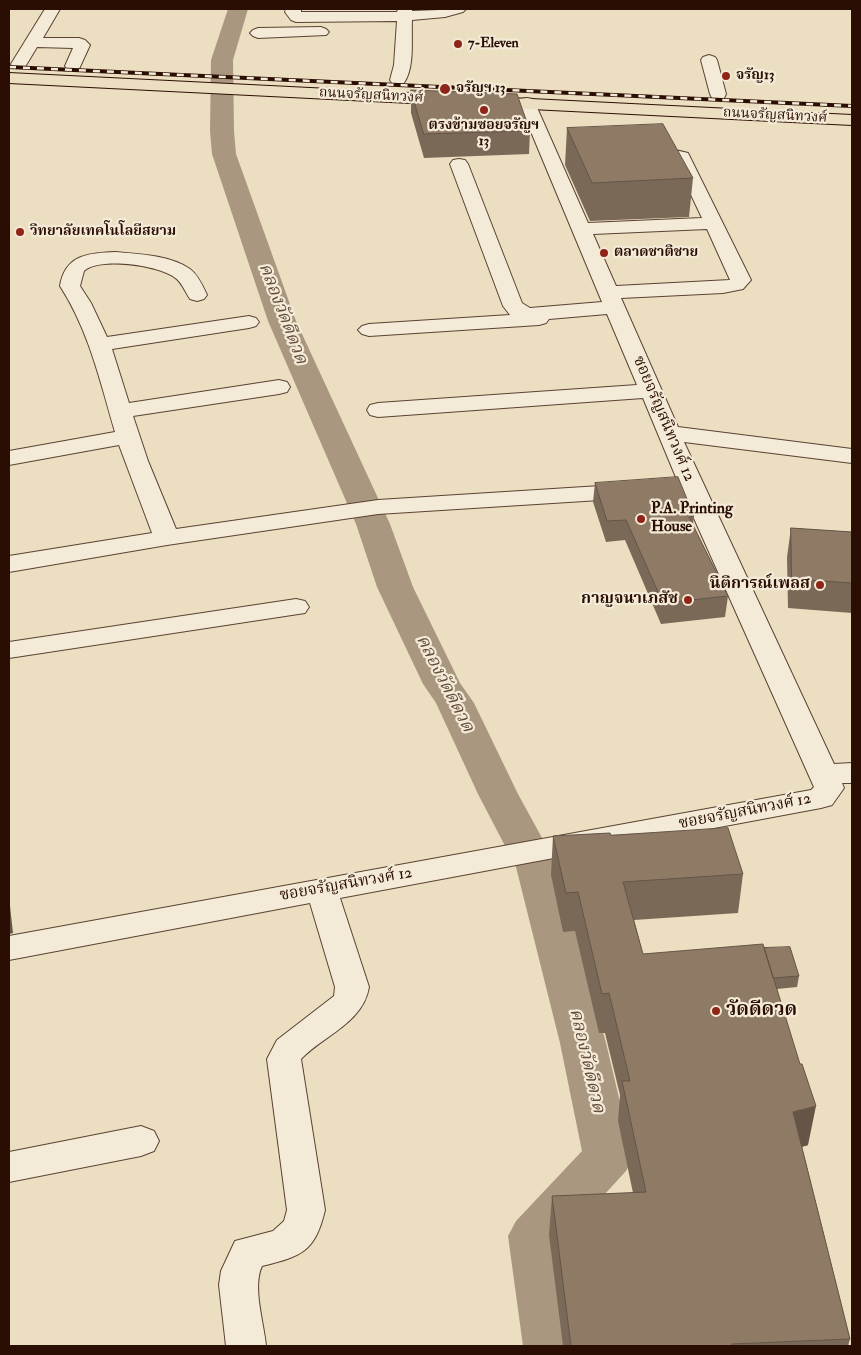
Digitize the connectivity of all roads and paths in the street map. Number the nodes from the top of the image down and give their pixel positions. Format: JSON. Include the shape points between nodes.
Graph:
{"nodes":[{"id":1,"x":52,"y":9,"type":"edge"},
{"id":2,"x":294,"y":9,"type":"edge"},
{"id":3,"x":458,"y":9,"type":"edge"},
{"id":4,"x":404,"y":12,"type":"edge"},
{"id":5,"x":335,"y":32,"type":"dead end"},
{"id":6,"x":384,"y":32,"type":"dead end"},
{"id":7,"x":403,"y":32,"type":"junction"},
{"id":8,"x":258,"y":33,"type":"dead end"},
{"id":9,"x":32,"y":42,"type":"junction"},
{"id":10,"x":708,"y":60,"type":"dead end"},
{"id":11,"x":14,"y":63,"type":"edge"},
{"id":12,"x":73,"y":66,"type":"junction"},
{"id":13,"x":270,"y":75,"type":"dead end"},
{"id":14,"x":9,"y":78,"type":"edge"},
{"id":15,"x":378,"y":80,"type":"dead end"},
{"id":16,"x":224,"y":81,"type":"junction"},
{"id":17,"x":406,"y":81,"type":"joint"},
{"id":18,"x":699,"y":93,"type":"dead end"},
{"id":19,"x":718,"y":94,"type":"junction"},
{"id":20,"x":737,"y":95,"type":"dead end"},
{"id":21,"x":527,"y":103,"type":"junction"},
{"id":22,"x":852,"y":120,"type":"edge"},
{"id":23,"x":624,"y":156,"type":"edge"},
{"id":24,"x":459,"y":164,"type":"dead end"},
{"id":25,"x":714,"y":223,"type":"junction"},
{"id":26,"x":581,"y":229,"type":"junction"},
{"id":27,"x":197,"y":295,"type":"dead end"},
{"id":28,"x":613,"y":305,"type":"junction"},
{"id":29,"x":249,"y":322,"type":"dead end"},
{"id":30,"x":369,"y":330,"type":"dead end"},
{"id":31,"x":99,"y":345,"type":"junction"},
{"id":32,"x":279,"y":387,"type":"dead end"},
{"id":33,"x":650,"y":391,"type":"junction"},
{"id":34,"x":378,"y":410,"type":"dead end"},
{"id":35,"x":120,"y":411,"type":"junction"},
{"id":36,"x":668,"y":433,"type":"junction"},
{"id":37,"x":128,"y":437,"type":"junction"},
{"id":38,"x":852,"y":456,"type":"edge"},
{"id":39,"x":9,"y":458,"type":"edge"},
{"id":40,"x":673,"y":489,"type":"junction"},
{"id":41,"x":167,"y":538,"type":"junction"},
{"id":42,"x":9,"y":564,"type":"edge"},
{"id":43,"x":296,"y":607,"type":"dead end"},
{"id":44,"x":9,"y":650,"type":"edge"},
{"id":45,"x":838,"y":773,"type":"edge"},
{"id":46,"x":321,"y":889,"type":"junction"},
{"id":47,"x":9,"y":948,"type":"edge"},
{"id":48,"x":140,"y":1141,"type":"dead end"},
{"id":49,"x":9,"y":1166,"type":"edge"},
{"id":50,"x":246,"y":1346,"type":"edge"}],
"edges":[{"from":1,"to":9,"type":"street"},
{"from":2,"to":4,"type":"street","via":[[296,16],[309,18]]},
{"from":3,"to":4,"type":"street"},
{"from":4,"to":7,"type":"street"},
{"from":5,"to":8,"type":"street"},
{"from":6,"to":7,"type":"street"},
{"from":7,"to":17,"type":"street","via":[[402,65]]},
{"from":9,"to":11,"type":"street"},
{"from":9,"to":12,"type":"street","via":[[79,43],[82,45]]},
{"from":10,"to":19,"type":"street"},
{"from":11,"to":12,"type":"main road","name":"ถนนจรัญสนิทวงศ์"},
{"from":12,"to":16,"type":"main road","name":"ถนนจรัญสนิทวงศ์"},
{"from":13,"to":16,"type":"main road","name":"ถนนจรัญสนิทวงศ์"},
{"from":14,"to":16,"type":"main road","name":"ถนนจรัญสนิทวงศ์"},
{"from":15,"to":17,"type":"main road","name":"ถนนจรัญสนิทวงศ์"},
{"from":16,"to":21,"type":"main road","name":"ถนนจรัญสนิทวงศ์"},
{"from":18,"to":19,"type":"main road","name":"ถนนจรัญสนิทวงศ์"},
{"from":19,"to":20,"type":"main road","name":"ถนนจรัญสนิทวงศ์"},
{"from":21,"to":22,"type":"main road","name":"ถนนจรัญสนิทวงศ์"},
{"from":21,"to":26,"type":"street","name":"ซอยจรัญสนิทวงศ์ 12","via":[[560,158]]},
{"from":23,"to":25,"type":"street","via":[[671,154],[682,157]]},
{"from":24,"to":28,"type":"street","via":[[513,306],[530,314]]},
{"from":25,"to":26,"type":"street"},
{"from":25,"to":28,"type":"street","via":[[741,280],[736,285]]},
{"from":26,"to":28,"type":"street","name":"ซอยจรัญสนิทวงศ์ 12"},
{"from":27,"to":31,"type":"street","via":[[181,272],[166,266],[111,258],[91,259],[79,265],[70,286],[82,303]]},
{"from":28,"to":30,"type":"street"},
{"from":28,"to":33,"type":"street","name":"ซอยจรัญสนิทวงศ์ 12"},
{"from":29,"to":31,"type":"street"},
{"from":31,"to":35,"type":"street"},
{"from":32,"to":35,"type":"street"},
{"from":33,"to":34,"type":"street"},
{"from":33,"to":36,"type":"street","name":"ซอยจรัญสนิทวงศ์ 12"},
{"from":35,"to":37,"type":"street"},
{"from":36,"to":38,"type":"street"},
{"from":36,"to":40,"type":"street","name":"ซอยจรัญสนิทวงศ์ 12"},
{"from":37,"to":39,"type":"street"},
{"from":37,"to":41,"type":"street"},
{"from":40,"to":41,"type":"street","via":[[369,509]]},
{"from":40,"to":45,"type":"street","name":"ซอยจรัญสนิทวงศ์ 12"},
{"from":41,"to":42,"type":"street"},
{"from":43,"to":44,"type":"street"},
{"from":45,"to":46,"type":"street","name":"ซอยจรัญสนิทวงศ์ 12","via":[[821,798]]},
{"from":46,"to":47,"type":"street","name":"ซอยจรัญสนิทวงศ์ 12"},
{"from":46,"to":50,"type":"street","via":[[352,987],[346,1006],[289,1049],[284,1059],[306,1210],[301,1230],[284,1244],[249,1253],[240,1271],[238,1285]]},
{"from":48,"to":49,"type":"street"}]}
